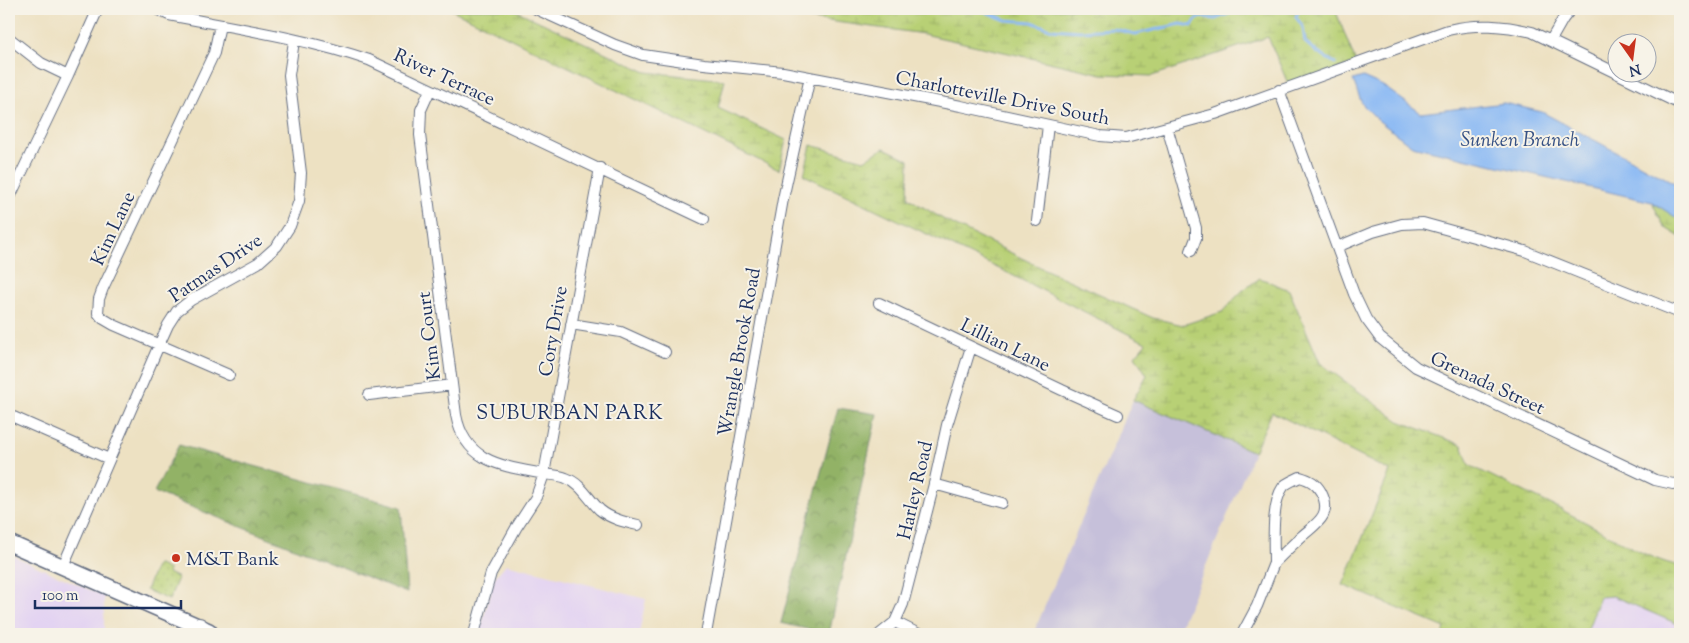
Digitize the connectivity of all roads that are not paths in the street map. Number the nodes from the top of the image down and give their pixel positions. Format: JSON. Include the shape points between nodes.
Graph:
{"nodes":[{"id":1,"x":98,"y":9,"type":"edge"},
{"id":2,"x":156,"y":9,"type":"edge"},
{"id":3,"x":536,"y":9,"type":"edge"},
{"id":4,"x":1571,"y":9,"type":"edge"},
{"id":5,"x":220,"y":25,"type":"junction"},
{"id":6,"x":9,"y":38,"type":"edge"},
{"id":7,"x":294,"y":40,"type":"junction"},
{"id":8,"x":1551,"y":40,"type":"junction"},
{"id":9,"x":68,"y":76,"type":"junction"},
{"id":10,"x":810,"y":77,"type":"junction"},
{"id":11,"x":430,"y":90,"type":"junction"},
{"id":12,"x":1279,"y":90,"type":"junction"},
{"id":13,"x":1680,"y":104,"type":"edge"},
{"id":14,"x":1048,"y":125,"type":"junction"},
{"id":15,"x":1167,"y":127,"type":"junction"},
{"id":16,"x":600,"y":168,"type":"junction"},
{"id":17,"x":9,"y":199,"type":"edge"},
{"id":18,"x":704,"y":219,"type":"dead end"},
{"id":19,"x":1037,"y":221,"type":"dead end"},
{"id":20,"x":1337,"y":247,"type":"junction"},
{"id":21,"x":1191,"y":251,"type":"dead end"},
{"id":22,"x":879,"y":303,"type":"dead end"},
{"id":23,"x":1680,"y":313,"type":"edge"},
{"id":24,"x":571,"y":324,"type":"junction"},
{"id":25,"x":159,"y":344,"type":"junction"},
{"id":26,"x":971,"y":347,"type":"junction"},
{"id":27,"x":665,"y":352,"type":"dead end"},
{"id":28,"x":229,"y":376,"type":"dead end"},
{"id":29,"x":452,"y":385,"type":"junction"},
{"id":30,"x":369,"y":395,"type":"dead end"},
{"id":31,"x":9,"y":415,"type":"edge"},
{"id":32,"x":1118,"y":415,"type":"dead end"},
{"id":33,"x":109,"y":459,"type":"junction"},
{"id":34,"x":544,"y":474,"type":"junction"},
{"id":35,"x":1680,"y":483,"type":"edge"},
{"id":36,"x":934,"y":484,"type":"junction"},
{"id":37,"x":1002,"y":503,"type":"dead end"},
{"id":38,"x":638,"y":525,"type":"dead end"},
{"id":39,"x":9,"y":543,"type":"edge"},
{"id":40,"x":1274,"y":563,"type":"junction"},
{"id":41,"x":63,"y":566,"type":"junction"},
{"id":42,"x":895,"y":622,"type":"junction"},
{"id":43,"x":207,"y":632,"type":"edge"},
{"id":44,"x":474,"y":634,"type":"edge"},
{"id":45,"x":706,"y":634,"type":"edge"},
{"id":46,"x":880,"y":634,"type":"edge"},
{"id":47,"x":919,"y":634,"type":"edge"},
{"id":48,"x":1242,"y":634,"type":"edge"}],
"edges":[{"from":1,"to":9,"type":"street"},
{"from":2,"to":5,"type":"street","name":"River Terrace","via":[[169,15]]},
{"from":3,"to":10,"type":"street","name":"Charlotteville Drive South","via":[[643,55]]},
{"from":4,"to":8,"type":"street"},
{"from":5,"to":7,"type":"street","name":"River Terrace"},
{"from":5,"to":25,"type":"street","name":"Kim Lane","via":[[214,53],[99,299],[98,313],[102,318]]},
{"from":6,"to":9,"type":"street","via":[[41,63]]},
{"from":7,"to":11,"type":"street","name":"River Terrace","via":[[369,60]]},
{"from":7,"to":25,"type":"street","name":"Patmas Drive","via":[[289,75],[301,173],[299,202],[290,226],[277,246],[258,263],[177,311]]},
{"from":8,"to":12,"type":"street","name":"Charlotteville Drive South","via":[[1508,26],[1466,26]]},
{"from":8,"to":13,"type":"street","name":"Charlotteville Drive South"},
{"from":9,"to":17,"type":"street"},
{"from":10,"to":14,"type":"street","name":"Charlotteville Drive South"},
{"from":10,"to":45,"type":"street","name":"Wrangle Brook Road","via":[[784,199]]},
{"from":11,"to":16,"type":"street","name":"River Terrace"},
{"from":11,"to":29,"type":"street","name":"Kim Court","via":[[421,110],[420,135]]},
{"from":12,"to":15,"type":"street","name":"Charlotteville Drive South","via":[[1215,114]]},
{"from":12,"to":20,"type":"street","name":"Grenada Street"},
{"from":14,"to":15,"type":"street","name":"Charlotteville Drive South","via":[[1126,138]]},
{"from":14,"to":19,"type":"street"},
{"from":15,"to":21,"type":"street","via":[[1196,228]]},
{"from":16,"to":18,"type":"street","name":"River Terrace"},
{"from":16,"to":24,"type":"street","name":"Cory Drive"},
{"from":20,"to":23,"type":"street","via":[[1372,232],[1402,224],[1423,223],[1525,251]]},
{"from":20,"to":35,"type":"street","name":"Grenada Street","via":[[1366,319],[1380,338],[1416,367],[1655,480]]},
{"from":22,"to":26,"type":"street","name":"Lillian Lane"},
{"from":24,"to":27,"type":"street","via":[[621,332]]},
{"from":24,"to":34,"type":"street","name":"Cory Drive"},
{"from":25,"to":28,"type":"street","name":"Kim Lane"},
{"from":25,"to":33,"type":"street","name":"Patmas Drive"},
{"from":26,"to":32,"type":"street","name":"Lillian Lane"},
{"from":26,"to":36,"type":"street","name":"Harley Road","via":[[947,425]]},
{"from":29,"to":30,"type":"street"},
{"from":29,"to":34,"type":"street","name":"Kim Court","via":[[458,426],[476,452],[497,464]]},
{"from":31,"to":33,"type":"street"},
{"from":33,"to":41,"type":"street","name":"Patmas Drive"},
{"from":34,"to":38,"type":"street","name":"Kim Court","via":[[573,482],[611,518]]},
{"from":34,"to":44,"type":"street","name":"Cory Drive","via":[[536,497],[492,573]]},
{"from":36,"to":37,"type":"street"},
{"from":36,"to":42,"type":"street","name":"Harley Road","via":[[911,577]]},
{"from":39,"to":41,"type":"main road"},
{"from":40,"to":40,"type":"street","via":[[1318,524],[1324,513],[1324,499],[1311,480],[1300,477],[1282,489],[1276,507]]},
{"from":40,"to":48,"type":"street"},
{"from":41,"to":43,"type":"main road"},
{"from":42,"to":46,"type":"street","name":"Harley Road"},
{"from":42,"to":47,"type":"street"}]}
